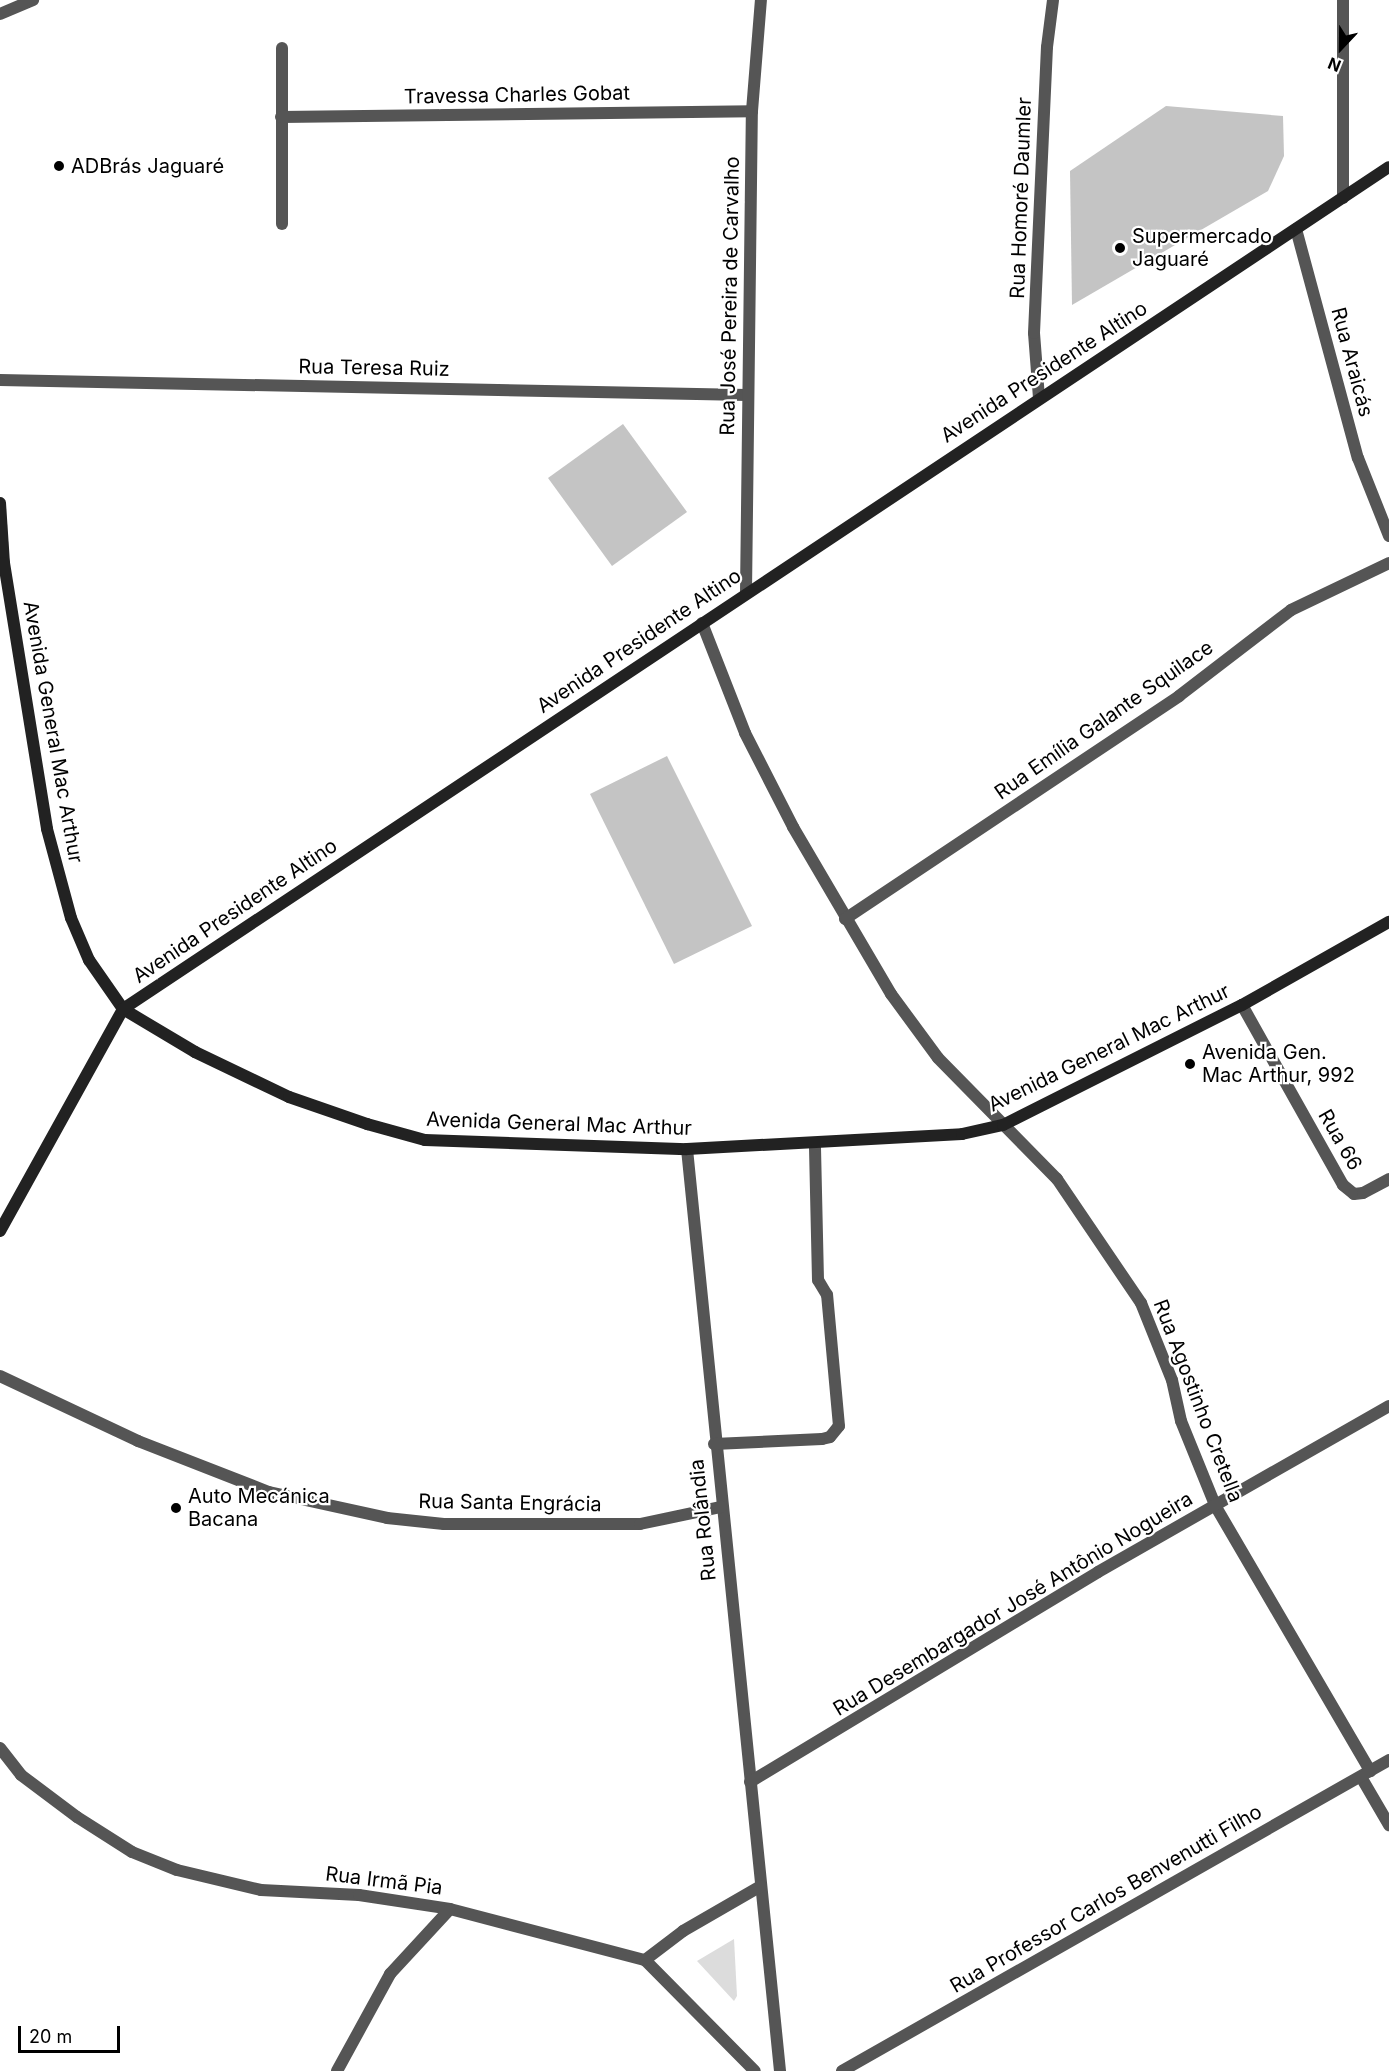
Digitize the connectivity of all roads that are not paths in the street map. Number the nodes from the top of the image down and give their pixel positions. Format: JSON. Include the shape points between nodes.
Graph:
{"nodes":[{"id":1,"x":33,"y":0,"type":"edge"},
{"id":2,"x":760,"y":0,"type":"edge"},
{"id":3,"x":1053,"y":0,"type":"edge"},
{"id":4,"x":1343,"y":0,"type":"edge"},
{"id":5,"x":0,"y":14,"type":"edge"},
{"id":6,"x":282,"y":48,"type":"dead end"},
{"id":7,"x":752,"y":111,"type":"junction"},
{"id":8,"x":282,"y":117,"type":"junction"},
{"id":9,"x":1389,"y":167,"type":"edge"},
{"id":10,"x":1343,"y":198,"type":"junction"},
{"id":11,"x":282,"y":224,"type":"dead end"},
{"id":12,"x":1296,"y":230,"type":"junction"},
{"id":13,"x":0,"y":380,"type":"edge"},
{"id":14,"x":747,"y":395,"type":"junction"},
{"id":15,"x":1039,"y":398,"type":"junction"},
{"id":16,"x":0,"y":503,"type":"edge"},
{"id":17,"x":1389,"y":536,"type":"edge"},
{"id":18,"x":1389,"y":562,"type":"edge"},
{"id":19,"x":2,"y":564,"type":"edge"},
{"id":20,"x":746,"y":592,"type":"junction"},
{"id":21,"x":702,"y":623,"type":"junction"},
{"id":22,"x":845,"y":919,"type":"junction"},
{"id":23,"x":1389,"y":922,"type":"edge"},
{"id":24,"x":1242,"y":1005,"type":"junction"},
{"id":25,"x":123,"y":1009,"type":"junction"},
{"id":26,"x":1003,"y":1125,"type":"junction"},
{"id":27,"x":815,"y":1145,"type":"junction"},
{"id":28,"x":687,"y":1149,"type":"junction"},
{"id":29,"x":1389,"y":1179,"type":"edge"},
{"id":30,"x":0,"y":1231,"type":"edge"},
{"id":31,"x":0,"y":1376,"type":"edge"},
{"id":32,"x":1389,"y":1406,"type":"edge"},
{"id":33,"x":714,"y":1444,"type":"junction"},
{"id":34,"x":1216,"y":1506,"type":"junction"},
{"id":35,"x":721,"y":1507,"type":"junction"},
{"id":36,"x":0,"y":1748,"type":"edge"},
{"id":37,"x":1389,"y":1760,"type":"edge"},
{"id":38,"x":1366,"y":1774,"type":"junction"},
{"id":39,"x":750,"y":1782,"type":"junction"},
{"id":40,"x":1389,"y":1825,"type":"edge"},
{"id":41,"x":761,"y":1886,"type":"junction"},
{"id":42,"x":450,"y":1909,"type":"junction"},
{"id":43,"x":645,"y":1960,"type":"junction"},
{"id":44,"x":337,"y":2071,"type":"edge"},
{"id":45,"x":755,"y":2071,"type":"edge"},
{"id":46,"x":780,"y":2071,"type":"edge"},
{"id":47,"x":842,"y":2071,"type":"edge"}],
"edges":[{"from":1,"to":5,"type":"street"},
{"from":2,"to":7,"type":"street","name":"Rua José Pereira de Carvalho"},
{"from":3,"to":15,"type":"street","name":"Rua Homoré Daumler","via":[[1047,47],[1035,333]]},
{"from":4,"to":10,"type":"street"},
{"from":6,"to":8,"type":"street"},
{"from":7,"to":8,"type":"street","name":"Travessa Charles Gobat"},
{"from":7,"to":14,"type":"street","name":"Rua José Pereira de Carvalho"},
{"from":8,"to":11,"type":"street"},
{"from":9,"to":10,"type":"street","name":"Avenida Presidente Altino"},
{"from":10,"to":12,"type":"street","name":"Avenida Presidente Altino"},
{"from":12,"to":15,"type":"street","name":"Avenida Presidente Altino"},
{"from":12,"to":17,"type":"street","name":"Rua Araicás","via":[[1358,458]]},
{"from":13,"to":14,"type":"street","name":"Rua Teresa Ruiz"},
{"from":14,"to":20,"type":"street","name":"Rua José Pereira de Carvalho"},
{"from":15,"to":20,"type":"street","name":"Avenida Presidente Altino"},
{"from":16,"to":19,"type":"street","name":"Avenida General Mac Arthur"},
{"from":18,"to":22,"type":"street","name":"Rua Emília Galante Squilace","via":[[1291,610],[1179,696]]},
{"from":19,"to":25,"type":"street","name":"Avenida General Mac Arthur","via":[[47,829],[65,896],[88,960]]},
{"from":20,"to":21,"type":"street","name":"Avenida Presidente Altino"},
{"from":21,"to":22,"type":"street","via":[[745,733]]},
{"from":21,"to":25,"type":"street","name":"Avenida Presidente Altino"},
{"from":22,"to":26,"type":"street","via":[[938,1058]]},
{"from":23,"to":24,"type":"street","name":"Avenida General Mac Arthur"},
{"from":24,"to":26,"type":"street","name":"Avenida General Mac Arthur"},
{"from":24,"to":29,"type":"street","name":"Rua 66","via":[[1343,1185],[1354,1194],[1363,1193]]},
{"from":25,"to":28,"type":"street","name":"Avenida General Mac Arthur","via":[[195,1052],[289,1097],[425,1140]]},
{"from":25,"to":30,"type":"street","name":"Avenida Presidente Altino"},
{"from":26,"to":27,"type":"street","name":"Avenida General Mac Arthur","via":[[938,1137]]},
{"from":26,"to":34,"type":"street","name":"Rua Agostinho Cretella","via":[[1057,1179],[1141,1303],[1172,1380],[1181,1421]]},
{"from":27,"to":28,"type":"street","name":"Avenida General Mac Arthur"},
{"from":27,"to":33,"type":"street","via":[[818,1280],[827,1295],[839,1426],[830,1437],[822,1439]]},
{"from":28,"to":33,"type":"street","name":"Rua Rolândia"},
{"from":31,"to":35,"type":"street","name":"Rua Santa Engrácia","via":[[138,1441],[269,1492],[387,1518],[444,1524],[639,1524]]},
{"from":32,"to":34,"type":"street","name":"Rua Desembargador José Antônio Nogueira"},
{"from":33,"to":35,"type":"street","name":"Rua Rolândia"},
{"from":34,"to":38,"type":"street","name":"Rua Agostinho Cretella"},
{"from":34,"to":39,"type":"street","name":"Rua Desembargador José Antônio Nogueira","via":[[1098,1572]]},
{"from":35,"to":39,"type":"street","name":"Rua Rolândia"},
{"from":36,"to":42,"type":"street","name":"Rua Irmã Pia","via":[[21,1775],[77,1817],[132,1852],[177,1870],[261,1890],[359,1895]]},
{"from":37,"to":38,"type":"street","name":"Rua Professor Carlos Benvenutti Filho"},
{"from":38,"to":40,"type":"street","name":"Rua Agostinho Cretella"},
{"from":38,"to":47,"type":"street","name":"Rua Professor Carlos Benvenutti Filho"},
{"from":39,"to":41,"type":"street","name":"Rua Rolândia"},
{"from":41,"to":43,"type":"street","via":[[683,1931]]},
{"from":41,"to":46,"type":"street","name":"Rua Rolândia"},
{"from":42,"to":43,"type":"street","name":"Rua Irmã Pia"},
{"from":42,"to":44,"type":"street","via":[[390,1974]]},
{"from":43,"to":45,"type":"street"}]}
